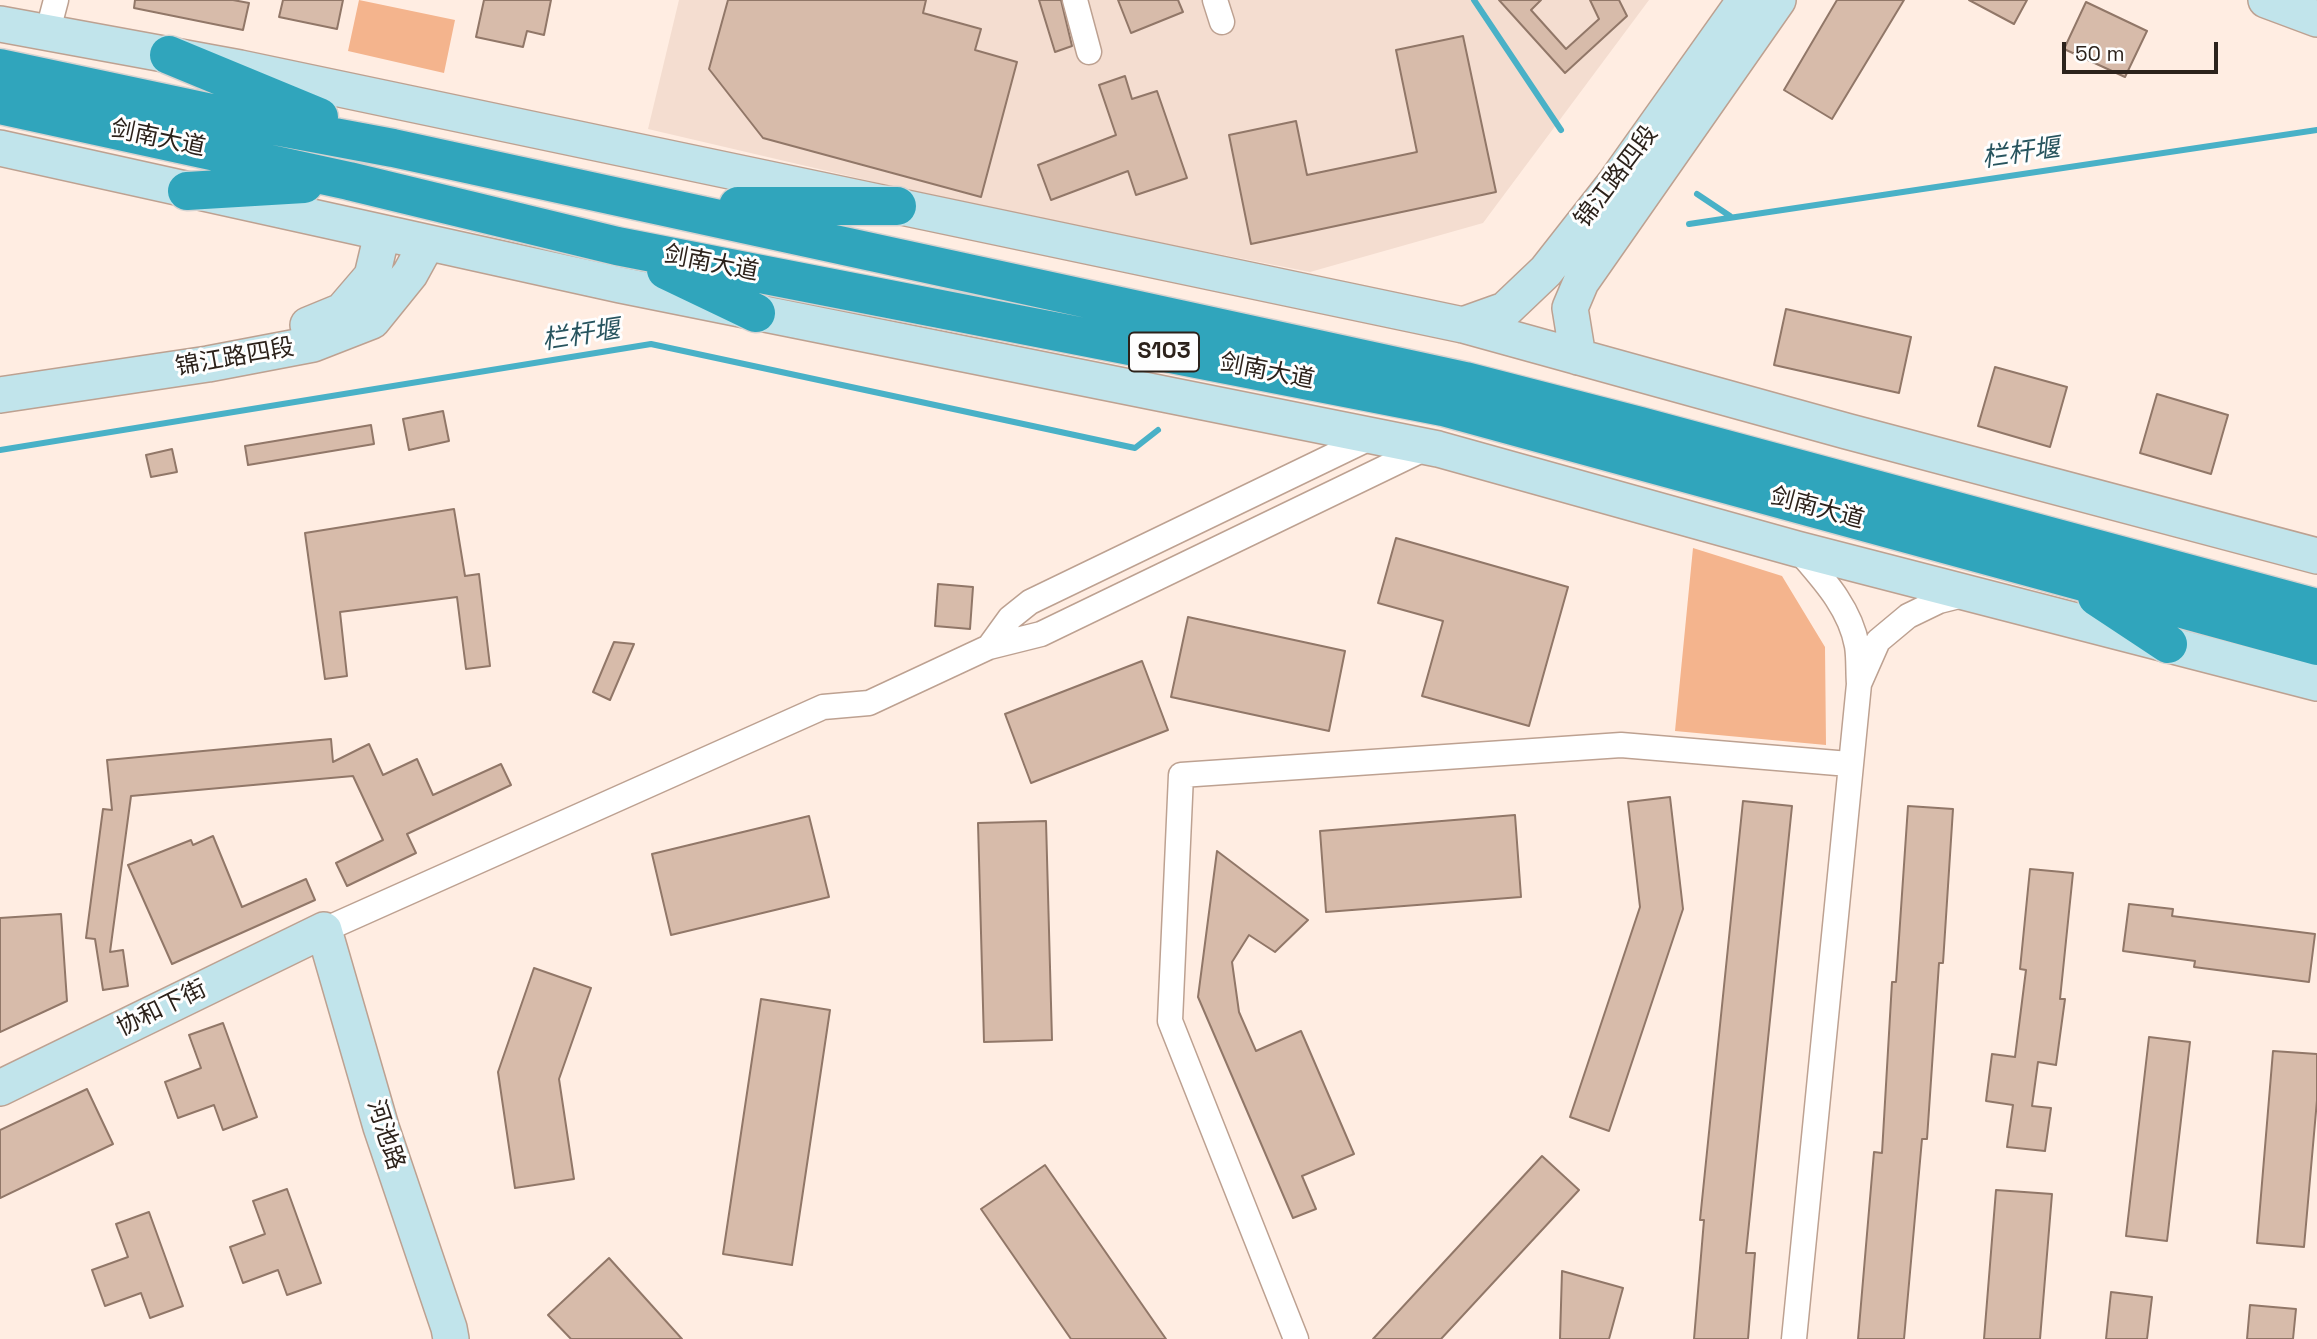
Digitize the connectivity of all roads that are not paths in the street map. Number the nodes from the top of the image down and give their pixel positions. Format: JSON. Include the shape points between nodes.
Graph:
{"nodes":[{"id":1,"x":56,"y":0,"type":"edge"},
{"id":2,"x":1075,"y":0,"type":"edge"},
{"id":3,"x":1745,"y":0,"type":"edge"},
{"id":4,"x":1778,"y":0,"type":"edge"},
{"id":5,"x":2266,"y":0,"type":"edge"},
{"id":6,"x":2317,"y":19,"type":"edge"},
{"id":7,"x":0,"y":24,"type":"edge"},
{"id":8,"x":47,"y":34,"type":"junction"},
{"id":9,"x":1089,"y":52,"type":"dead end"},
{"id":10,"x":169,"y":55,"type":"junction"},
{"id":11,"x":0,"y":68,"type":"edge"},
{"id":12,"x":0,"y":105,"type":"edge"},
{"id":13,"x":0,"y":148,"type":"edge"},
{"id":14,"x":393,"y":148,"type":"junction"},
{"id":15,"x":349,"y":181,"type":"junction"},
{"id":16,"x":187,"y":191,"type":"junction"},
{"id":17,"x":662,"y":206,"type":"junction"},
{"id":18,"x":897,"y":206,"type":"junction"},
{"id":19,"x":382,"y":234,"type":"junction"},
{"id":20,"x":427,"y":243,"type":"junction"},
{"id":21,"x":617,"y":246,"type":"junction"},
{"id":22,"x":756,"y":313,"type":"junction"},
{"id":23,"x":1463,"y":326,"type":"junction"},
{"id":24,"x":1578,"y":357,"type":"junction"},
{"id":25,"x":0,"y":378,"type":"edge"},
{"id":26,"x":0,"y":395,"type":"edge"},
{"id":27,"x":1374,"y":436,"type":"junction"},
{"id":28,"x":1428,"y":447,"type":"junction"},
{"id":29,"x":1797,"y":549,"type":"junction"},
{"id":30,"x":2317,"y":556,"type":"edge"},
{"id":31,"x":2066,"y":577,"type":"junction"},
{"id":32,"x":1968,"y":594,"type":"junction"},
{"id":33,"x":2311,"y":606,"type":"edge"},
{"id":34,"x":2168,"y":644,"type":"junction"},
{"id":35,"x":2317,"y":646,"type":"edge"},
{"id":36,"x":989,"y":647,"type":"junction"},
{"id":37,"x":2317,"y":683,"type":"edge"},
{"id":38,"x":1858,"y":684,"type":"junction"},
{"id":39,"x":1849,"y":764,"type":"junction"},
{"id":40,"x":324,"y":930,"type":"junction"},
{"id":41,"x":0,"y":1088,"type":"edge"},
{"id":42,"x":451,"y":1339,"type":"edge"},
{"id":43,"x":1296,"y":1339,"type":"edge"},
{"id":44,"x":1794,"y":1339,"type":"edge"}],
"edges":[{"from":1,"to":8,"type":"street"},
{"from":2,"to":9,"type":"street"},
{"from":3,"to":23,"type":"main road","name":"锦江路四段","via":[[1615,183],[1546,271],[1506,310]]},
{"from":4,"to":24,"type":"main road","name":"锦江路四段","via":[[1581,282],[1570,309]]},
{"from":5,"to":6,"type":"main road"},
{"from":7,"to":8,"type":"main road"},
{"from":8,"to":10,"type":"main road"},
{"from":10,"to":14,"type":"highway"},
{"from":10,"to":18,"type":"main road"},
{"from":11,"to":14,"type":"highway","name":"剑南大道","number":"S103"},
{"from":12,"to":15,"type":"highway","name":"剑南大道","number":"S103"},
{"from":13,"to":16,"type":"main road"},
{"from":14,"to":17,"type":"highway","name":"剑南大道","number":"S103"},
{"from":15,"to":16,"type":"highway"},
{"from":15,"to":21,"type":"highway","name":"剑南大道","number":"S103"},
{"from":16,"to":19,"type":"main road"},
{"from":17,"to":18,"type":"highway"},
{"from":17,"to":33,"type":"highway","name":"剑南大道","number":"S103","via":[[1465,381]]},
{"from":18,"to":23,"type":"main road"},
{"from":19,"to":20,"type":"main road"},
{"from":19,"to":25,"type":"main road","name":"锦江路四段","via":[[372,276],[342,311],[298,330]]},
{"from":20,"to":22,"type":"main road"},
{"from":20,"to":26,"type":"main road","name":"锦江路四段","via":[[410,274],[372,321],[313,344]]},
{"from":21,"to":22,"type":"highway"},
{"from":21,"to":31,"type":"highway","name":"剑南大道","number":"S103","via":[[1443,407]]},
{"from":22,"to":27,"type":"main road"},
{"from":23,"to":24,"type":"main road"},
{"from":24,"to":30,"type":"main road"},
{"from":27,"to":28,"type":"main road"},
{"from":27,"to":36,"type":"street","via":[[1030,601],[1010,618]]},
{"from":28,"to":29,"type":"main road"},
{"from":28,"to":36,"type":"street","via":[[1041,634]]},
{"from":29,"to":32,"type":"main road"},
{"from":29,"to":38,"type":"street","via":[[1846,613],[1857,646]]},
{"from":31,"to":34,"type":"highway"},
{"from":31,"to":35,"type":"highway","name":"剑南大道","number":"S103"},
{"from":32,"to":34,"type":"main road"},
{"from":32,"to":38,"type":"street","via":[[1938,601],[1898,624],[1878,641]]},
{"from":34,"to":37,"type":"main road"},
{"from":36,"to":40,"type":"street","via":[[869,703],[823,707]]},
{"from":38,"to":39,"type":"street"},
{"from":39,"to":43,"type":"street","via":[[1621,745],[1181,775],[1170,1021]]},
{"from":39,"to":44,"type":"street"},
{"from":40,"to":41,"type":"main road","name":"协和下街"},
{"from":40,"to":42,"type":"main road","name":"河池路","via":[[381,1127]]}]}
